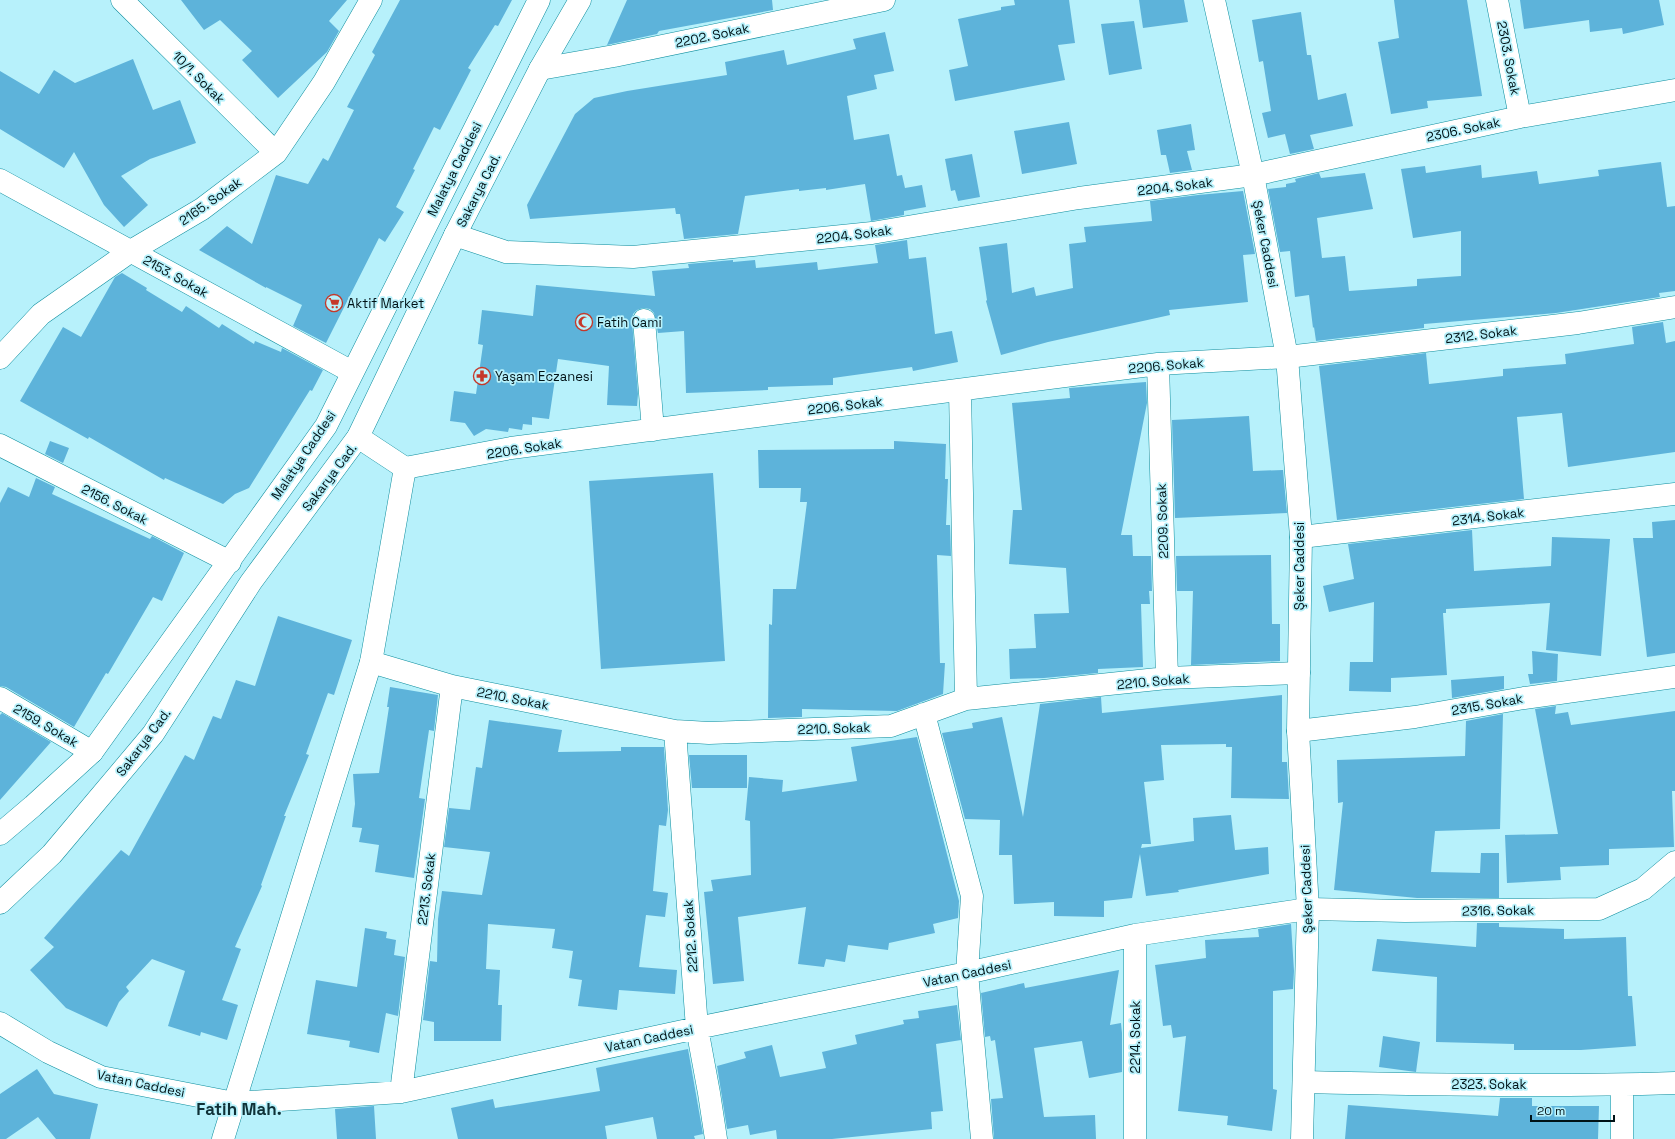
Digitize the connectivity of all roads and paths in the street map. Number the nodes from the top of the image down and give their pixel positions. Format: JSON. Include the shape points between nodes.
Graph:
{"nodes":[{"id":1,"x":122,"y":0,"type":"edge"},
{"id":2,"x":371,"y":0,"type":"edge"},
{"id":3,"x":539,"y":0,"type":"edge"},
{"id":4,"x":580,"y":0,"type":"edge"},
{"id":5,"x":884,"y":0,"type":"edge"},
{"id":6,"x":1214,"y":0,"type":"edge"},
{"id":7,"x":1498,"y":0,"type":"edge"},
{"id":8,"x":540,"y":69,"type":"junction"},
{"id":9,"x":1675,"y":90,"type":"edge"},
{"id":10,"x":1520,"y":117,"type":"junction"},
{"id":11,"x":276,"y":153,"type":"junction"},
{"id":12,"x":1253,"y":175,"type":"junction"},
{"id":13,"x":0,"y":180,"type":"edge"},
{"id":14,"x":455,"y":235,"type":"junction"},
{"id":15,"x":131,"y":252,"type":"junction"},
{"id":16,"x":1675,"y":307,"type":"edge"},
{"id":17,"x":644,"y":320,"type":"dead end"},
{"id":18,"x":1287,"y":357,"type":"junction"},
{"id":19,"x":0,"y":358,"type":"edge"},
{"id":20,"x":1158,"y":364,"type":"junction"},
{"id":21,"x":352,"y":372,"type":"junction"},
{"id":22,"x":960,"y":390,"type":"junction"},
{"id":23,"x":653,"y":430,"type":"junction"},
{"id":24,"x":358,"y":437,"type":"junction"},
{"id":25,"x":0,"y":445,"type":"edge"},
{"id":26,"x":405,"y":468,"type":"junction"},
{"id":27,"x":1675,"y":494,"type":"edge"},
{"id":28,"x":1301,"y":538,"type":"junction"},
{"id":29,"x":230,"y":562,"type":"junction"},
{"id":30,"x":371,"y":662,"type":"junction"},
{"id":31,"x":1299,"y":673,"type":"junction"},
{"id":32,"x":1675,"y":677,"type":"edge"},
{"id":33,"x":1166,"y":678,"type":"junction"},
{"id":34,"x":452,"y":686,"type":"junction"},
{"id":35,"x":0,"y":698,"type":"edge"},
{"id":36,"x":966,"y":699,"type":"junction"},
{"id":37,"x":924,"y":714,"type":"junction"},
{"id":38,"x":675,"y":731,"type":"junction"},
{"id":39,"x":1298,"y":731,"type":"junction"},
{"id":40,"x":92,"y":752,"type":"junction"},
{"id":41,"x":0,"y":834,"type":"edge"},
{"id":42,"x":1675,"y":862,"type":"edge"},
{"id":43,"x":0,"y":903,"type":"edge"},
{"id":44,"x":1308,"y":909,"type":"junction"},
{"id":45,"x":1135,"y":935,"type":"junction"},
{"id":46,"x":967,"y":973,"type":"junction"},
{"id":47,"x":0,"y":1023,"type":"edge"},
{"id":48,"x":697,"y":1028,"type":"junction"},
{"id":49,"x":1304,"y":1082,"type":"junction"},
{"id":50,"x":1675,"y":1083,"type":"edge"},
{"id":51,"x":1622,"y":1085,"type":"junction"},
{"id":52,"x":401,"y":1092,"type":"junction"},
{"id":53,"x":234,"y":1103,"type":"junction"},
{"id":54,"x":222,"y":1139,"type":"edge"},
{"id":55,"x":716,"y":1139,"type":"edge"},
{"id":56,"x":982,"y":1139,"type":"edge"},
{"id":57,"x":1135,"y":1139,"type":"edge"},
{"id":58,"x":1302,"y":1139,"type":"edge"},
{"id":59,"x":1622,"y":1139,"type":"edge"}],
"edges":[{"from":1,"to":11,"type":"street","name":"10/1. Sokak"},
{"from":2,"to":11,"type":"street","name":"2165. Sokak","via":[[324,82]]},
{"from":3,"to":21,"type":"street","name":"Malatya Caddesi"},
{"from":4,"to":8,"type":"street","name":"Sakarya Cad."},
{"from":5,"to":8,"type":"street","name":"2202. Sokak"},
{"from":6,"to":12,"type":"street","name":"Şeker Caddesi"},
{"from":7,"to":10,"type":"street","name":"2303. Sokak"},
{"from":8,"to":14,"type":"street","name":"Sakarya Cad."},
{"from":9,"to":10,"type":"street","name":"2306. Sokak"},
{"from":10,"to":12,"type":"street","name":"2306. Sokak"},
{"from":11,"to":15,"type":"street","name":"2165. Sokak","via":[[202,209]]},
{"from":12,"to":14,"type":"street","name":"2204. Sokak","via":[[1079,198],[872,233],[632,257],[506,252]]},
{"from":12,"to":18,"type":"street","name":"Şeker Caddesi"},
{"from":13,"to":15,"type":"street","name":"2153. Sokak"},
{"from":14,"to":24,"type":"street","name":"Sakarya Cad."},
{"from":15,"to":19,"type":"street","name":"2165. Sokak","via":[[41,314]]},
{"from":15,"to":21,"type":"street","name":"2153. Sokak"},
{"from":16,"to":18,"type":"street","name":"2312. Sokak","via":[[1578,323]]},
{"from":17,"to":23,"type":"street"},
{"from":18,"to":20,"type":"street","name":"2206. Sokak"},
{"from":18,"to":28,"type":"street","name":"Şeker Caddesi"},
{"from":20,"to":22,"type":"street","name":"2206. Sokak"},
{"from":20,"to":33,"type":"street","name":"2209. Sokak"},
{"from":21,"to":29,"type":"street","name":"Malatya Caddesi","via":[[326,426]]},
{"from":22,"to":23,"type":"street","name":"2206. Sokak"},
{"from":22,"to":36,"type":"street"},
{"from":23,"to":26,"type":"street","name":"2206. Sokak","via":[[511,448]]},
{"from":24,"to":26,"type":"street"},
{"from":24,"to":43,"type":"street","name":"Sakarya Cad.","via":[[251,582],[153,734],[52,854]]},
{"from":25,"to":29,"type":"street","name":"2156. Sokak"},
{"from":26,"to":30,"type":"street"},
{"from":27,"to":28,"type":"street","name":"2314. Sokak"},
{"from":28,"to":31,"type":"street","name":"Şeker Caddesi"},
{"from":29,"to":40,"type":"street","name":"Malatya Caddesi"},
{"from":30,"to":34,"type":"street","name":"2210. Sokak"},
{"from":30,"to":53,"type":"street"},
{"from":31,"to":33,"type":"street","name":"2210. Sokak"},
{"from":31,"to":39,"type":"street","name":"Şeker Caddesi"},
{"from":32,"to":39,"type":"street","name":"2315. Sokak","via":[[1524,698],[1415,717]]},
{"from":33,"to":36,"type":"street","name":"2210. Sokak"},
{"from":34,"to":38,"type":"street","name":"2210. Sokak"},
{"from":34,"to":52,"type":"street","name":"2213. Sokak"},
{"from":35,"to":40,"type":"street","name":"2159. Sokak"},
{"from":36,"to":37,"type":"street","name":"2210. Sokak"},
{"from":37,"to":38,"type":"street","name":"2210. Sokak","via":[[891,726],[709,733]]},
{"from":37,"to":46,"type":"street","via":[[972,896]]},
{"from":38,"to":48,"type":"street","name":"2212. Sokak"},
{"from":39,"to":44,"type":"street","name":"Şeker Caddesi"},
{"from":40,"to":41,"type":"street","name":"Malatya Caddesi"},
{"from":42,"to":44,"type":"street","name":"2316. Sokak","via":[[1643,889],[1599,909]]},
{"from":44,"to":45,"type":"street","name":"Vatan Caddesi"},
{"from":44,"to":49,"type":"street","name":"Şeker Caddesi"},
{"from":45,"to":46,"type":"street","name":"Vatan Caddesi"},
{"from":45,"to":57,"type":"street","name":"2214. Sokak"},
{"from":46,"to":48,"type":"street","name":"Vatan Caddesi"},
{"from":46,"to":56,"type":"street"},
{"from":47,"to":53,"type":"street","name":"Vatan Caddesi","via":[[48,1052],[101,1077]]},
{"from":48,"to":52,"type":"street","name":"Vatan Caddesi"},
{"from":48,"to":55,"type":"street","name":"2212. Sokak"},
{"from":49,"to":51,"type":"street","name":"2323. Sokak"},
{"from":49,"to":58,"type":"street","name":"Şeker Caddesi"},
{"from":50,"to":51,"type":"street","name":"2323. Sokak"},
{"from":51,"to":59,"type":"street"},
{"from":52,"to":53,"type":"street","name":"Vatan Caddesi"},
{"from":53,"to":54,"type":"street"}]}
